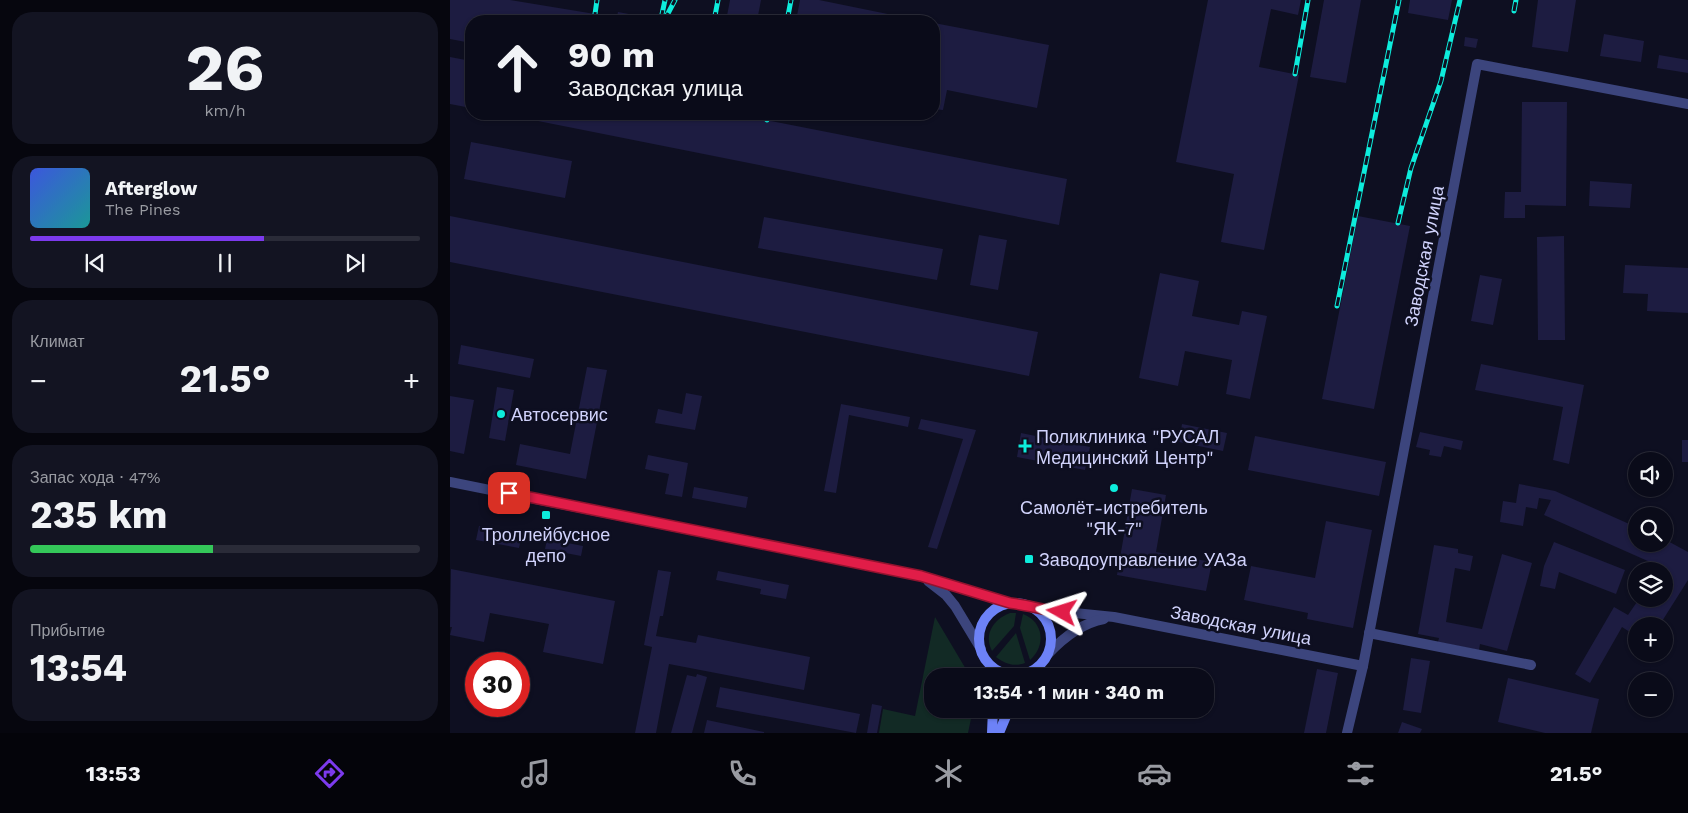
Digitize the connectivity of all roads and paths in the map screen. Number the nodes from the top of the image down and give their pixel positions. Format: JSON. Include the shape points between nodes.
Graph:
{"nodes":[{"id":1,"x":1688,"y":104,"type":"edge"},
{"id":2,"x":450,"y":482,"type":"edge"},
{"id":3,"x":921,"y":576,"type":"junction"},
{"id":4,"x":1010,"y":603,"type":"junction"},
{"id":5,"x":1035,"y":609,"type":"junction"},
{"id":6,"x":1113,"y":617,"type":"junction"},
{"id":7,"x":1369,"y":633,"type":"junction"},
{"id":8,"x":982,"y":653,"type":"junction"},
{"id":9,"x":1048,"y":654,"type":"junction"},
{"id":10,"x":1363,"y":666,"type":"junction"},
{"id":11,"x":1531,"y":666,"type":"dead end"},
{"id":12,"x":987,"y":668,"type":"edge"},
{"id":13,"x":994,"y":668,"type":"edge"},
{"id":14,"x":1036,"y":668,"type":"edge"},
{"id":15,"x":993,"y":718,"type":"edge"},
{"id":16,"x":1005,"y":718,"type":"edge"},
{"id":17,"x":992,"y":733,"type":"edge"},
{"id":18,"x":999,"y":733,"type":"edge"},
{"id":19,"x":1346,"y":733,"type":"edge"}],
"edges":[{"from":1,"to":7,"type":"street","name":"Заводская улица","via":[[1477,64]]},
{"from":2,"to":3,"type":"street"},
{"from":3,"to":4,"type":"street"},
{"from":3,"to":8,"type":"street","via":[[946,595]]},
{"from":4,"to":5,"type":"main road"},
{"from":4,"to":8,"type":"main road","via":[[992,611],[986,618],[979,635]]},
{"from":5,"to":6,"type":"street","name":"Заводская улица"},
{"from":5,"to":9,"type":"main road","via":[[1043,616],[1051,635]]},
{"from":6,"to":9,"type":"street","via":[[1078,629]]},
{"from":6,"to":10,"type":"street","name":"Заводская улица"},
{"from":7,"to":10,"type":"street","name":"Заводская улица"},
{"from":7,"to":11,"type":"street"},
{"from":8,"to":12,"type":"main road"},
{"from":8,"to":13,"type":"main road"},
{"from":9,"to":14,"type":"main road"},
{"from":10,"to":19,"type":"street","name":"Заводская улица"},
{"from":15,"to":17,"type":"main road"},
{"from":16,"to":18,"type":"main road"}]}
